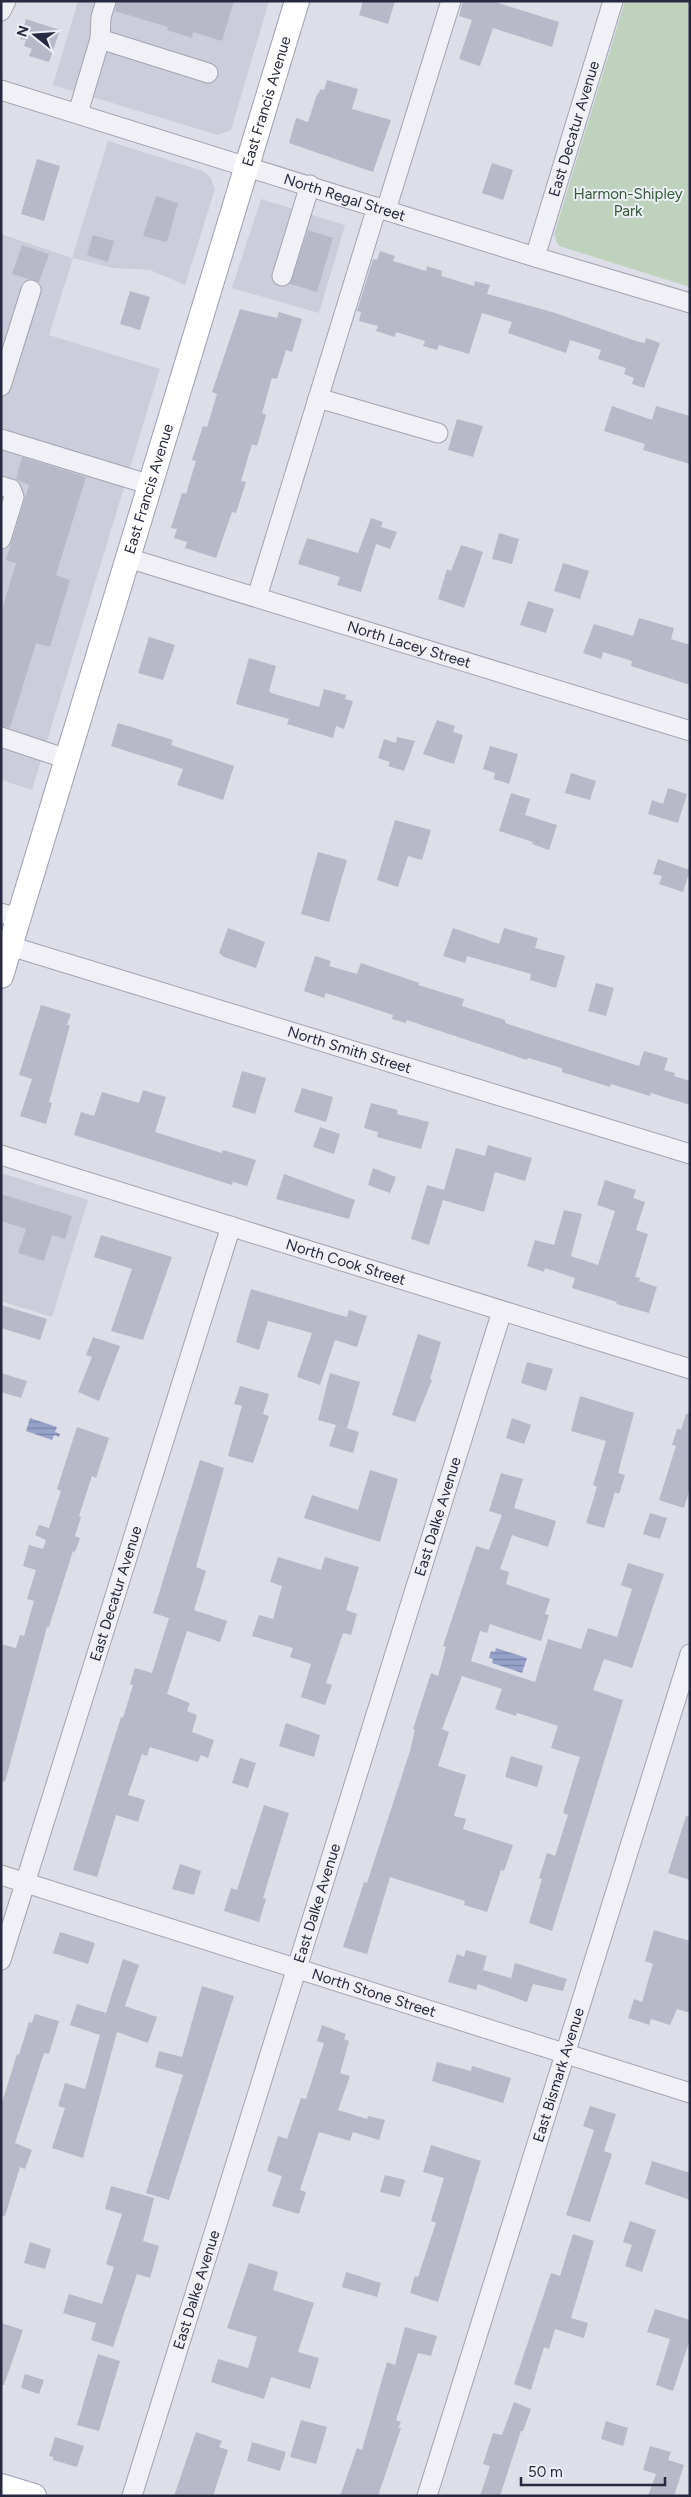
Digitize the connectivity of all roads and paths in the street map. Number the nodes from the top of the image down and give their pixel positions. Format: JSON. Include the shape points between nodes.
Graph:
{"nodes":[{"id":1,"x":6,"y":1,"type":"edge"},
{"id":2,"x":106,"y":1,"type":"edge"},
{"id":3,"x":297,"y":1,"type":"edge"},
{"id":4,"x":451,"y":1,"type":"edge"},
{"id":5,"x":613,"y":1,"type":"edge"},
{"id":6,"x":1,"y":11,"type":"edge"},
{"id":7,"x":100,"y":39,"type":"junction"},
{"id":8,"x":208,"y":73,"type":"dead end"},
{"id":9,"x":1,"y":90,"type":"edge"},
{"id":10,"x":78,"y":113,"type":"junction"},
{"id":11,"x":247,"y":165,"type":"junction"},
{"id":12,"x":310,"y":185,"type":"junction"},
{"id":13,"x":381,"y":208,"type":"junction"},
{"id":14,"x":535,"y":257,"type":"junction"},
{"id":15,"x":282,"y":276,"type":"dead end"},
{"id":16,"x":31,"y":290,"type":"dead end"},
{"id":17,"x":690,"y":303,"type":"edge"},
{"id":18,"x":1,"y":386,"type":"edge"},
{"id":19,"x":318,"y":398,"type":"junction"},
{"id":20,"x":438,"y":433,"type":"dead end"},
{"id":21,"x":1,"y":439,"type":"edge"},
{"id":22,"x":151,"y":485,"type":"junction"},
{"id":23,"x":1,"y":486,"type":"edge"},
{"id":24,"x":1,"y":539,"type":"edge"},
{"id":25,"x":128,"y":558,"type":"junction"},
{"id":26,"x":257,"y":598,"type":"junction"},
{"id":27,"x":690,"y":731,"type":"edge"},
{"id":28,"x":1,"y":737,"type":"edge"},
{"id":29,"x":67,"y":759,"type":"junction"},
{"id":30,"x":10,"y":916,"type":"edge"},
{"id":31,"x":10,"y":946,"type":"junction"},
{"id":32,"x":1,"y":976,"type":"edge"},
{"id":33,"x":690,"y":1154,"type":"edge"},
{"id":34,"x":1,"y":1156,"type":"edge"},
{"id":35,"x":231,"y":1226,"type":"junction"},
{"id":36,"x":502,"y":1311,"type":"junction"},
{"id":37,"x":690,"y":1369,"type":"edge"},
{"id":38,"x":690,"y":1654,"type":"edge"},
{"id":39,"x":1,"y":1875,"type":"edge"},
{"id":40,"x":25,"y":1883,"type":"junction"},
{"id":41,"x":1,"y":1960,"type":"edge"},
{"id":42,"x":295,"y":1968,"type":"junction"},
{"id":43,"x":565,"y":2054,"type":"junction"},
{"id":44,"x":690,"y":2093,"type":"edge"},
{"id":45,"x":1,"y":2486,"type":"edge"},
{"id":46,"x":34,"y":2496,"type":"edge"},
{"id":47,"x":132,"y":2496,"type":"edge"},
{"id":48,"x":427,"y":2496,"type":"edge"}],
"edges":[{"from":1,"to":6,"type":"street"},
{"from":2,"to":7,"type":"street"},
{"from":3,"to":11,"type":"main road","name":"East Francis Avenue"},
{"from":4,"to":13,"type":"street"},
{"from":5,"to":14,"type":"street","name":"East Decatur Avenue"},
{"from":7,"to":8,"type":"street"},
{"from":7,"to":10,"type":"street"},
{"from":9,"to":10,"type":"street","name":"North Regal Street"},
{"from":10,"to":11,"type":"street","name":"North Regal Street"},
{"from":11,"to":12,"type":"street","name":"North Regal Street"},
{"from":11,"to":22,"type":"main road","name":"East Francis Avenue"},
{"from":12,"to":13,"type":"street","name":"North Regal Street"},
{"from":12,"to":15,"type":"street"},
{"from":13,"to":14,"type":"street","name":"North Regal Street"},
{"from":13,"to":19,"type":"street"},
{"from":14,"to":17,"type":"street","name":"North Regal Street"},
{"from":16,"to":18,"type":"street"},
{"from":19,"to":20,"type":"street"},
{"from":19,"to":26,"type":"street"},
{"from":21,"to":22,"type":"street"},
{"from":22,"to":25,"type":"main road","name":"East Francis Avenue"},
{"from":23,"to":24,"type":"street","via":[[11,489],[14,497]]},
{"from":25,"to":26,"type":"street","name":"North Lacey Street"},
{"from":25,"to":29,"type":"main road","name":"East Francis Avenue"},
{"from":26,"to":27,"type":"street","name":"North Lacey Street"},
{"from":28,"to":29,"type":"street"},
{"from":29,"to":30,"type":"main road","name":"East Francis Avenue"},
{"from":30,"to":31,"type":"main road","name":"East Francis Avenue"},
{"from":31,"to":32,"type":"main road","name":"East Francis Avenue"},
{"from":31,"to":33,"type":"street","name":"North Smith Street"},
{"from":34,"to":35,"type":"street","name":"North Cook Street"},
{"from":35,"to":36,"type":"street","name":"North Cook Street"},
{"from":35,"to":40,"type":"street","name":"East Decatur Avenue"},
{"from":36,"to":37,"type":"street","name":"North Cook Street"},
{"from":36,"to":42,"type":"street","name":"East Dalke Avenue"},
{"from":38,"to":43,"type":"street","name":"East Bismark Avenue"},
{"from":39,"to":40,"type":"street","name":"North Stone Street"},
{"from":40,"to":41,"type":"street","name":"East Decatur Avenue"},
{"from":40,"to":42,"type":"street","name":"North Stone Street"},
{"from":42,"to":43,"type":"street","name":"North Stone Street"},
{"from":42,"to":47,"type":"street","name":"East Dalke Avenue"},
{"from":43,"to":44,"type":"street","name":"North Stone Street"},
{"from":43,"to":48,"type":"street","name":"East Bismark Avenue"},
{"from":45,"to":46,"type":"main road"}]}
